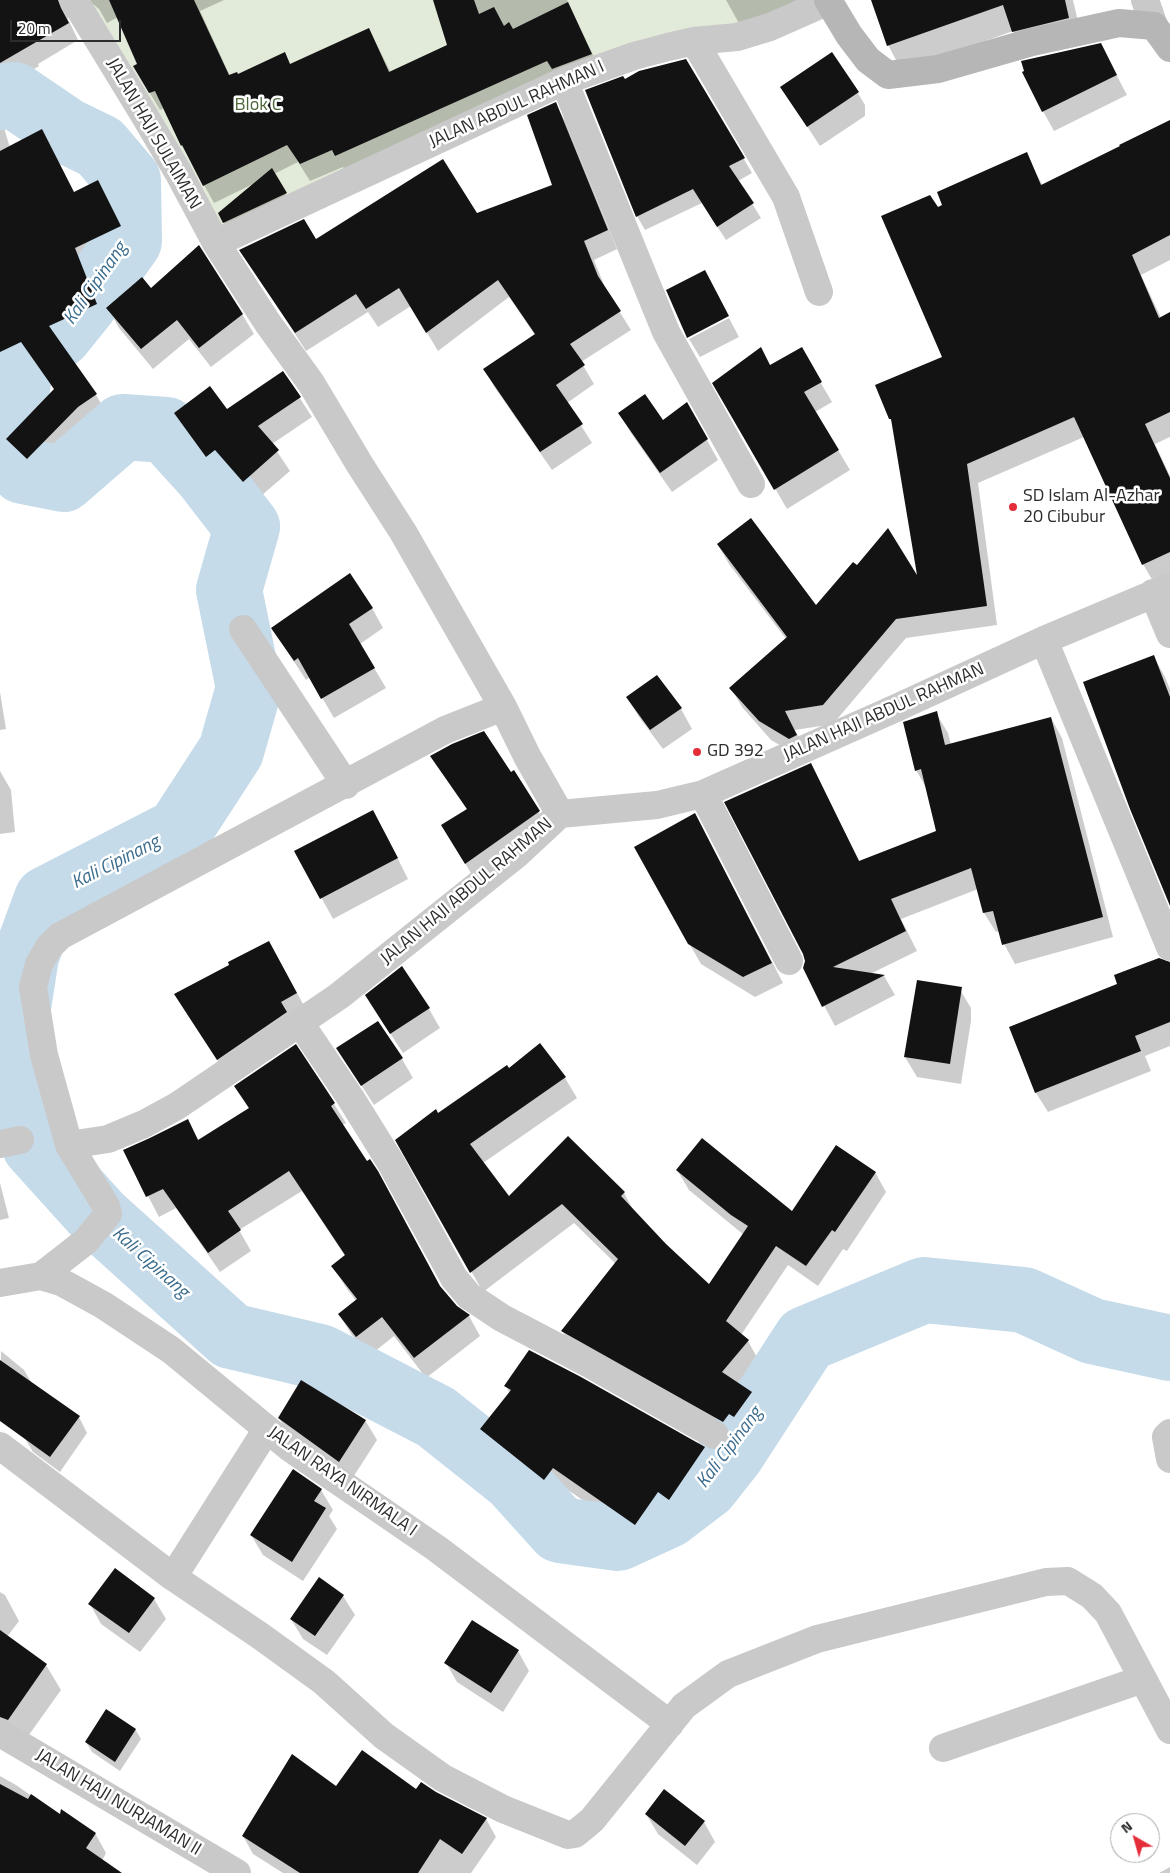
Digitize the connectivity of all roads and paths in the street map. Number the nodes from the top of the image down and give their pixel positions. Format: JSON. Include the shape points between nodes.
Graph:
{"nodes":[{"id":1,"x":74,"y":0,"type":"edge"},
{"id":2,"x":828,"y":0,"type":"edge"},
{"id":3,"x":1145,"y":0,"type":"edge"},
{"id":4,"x":1154,"y":26,"type":"junction"},
{"id":5,"x":694,"y":41,"type":"junction"},
{"id":6,"x":1170,"y":48,"type":"edge"},
{"id":7,"x":564,"y":81,"type":"junction"},
{"id":8,"x":216,"y":243,"type":"junction"},
{"id":9,"x":820,"y":292,"type":"dead end"},
{"id":10,"x":751,"y":484,"type":"dead end"},
{"id":11,"x":1161,"y":590,"type":"edge"},
{"id":12,"x":243,"y":629,"type":"dead end"},
{"id":13,"x":1170,"y":634,"type":"edge"},
{"id":14,"x":1044,"y":640,"type":"junction"},
{"id":15,"x":503,"y":707,"type":"junction"},
{"id":16,"x":346,"y":785,"type":"junction"},
{"id":17,"x":703,"y":794,"type":"junction"},
{"id":18,"x":560,"y":814,"type":"junction"},
{"id":19,"x":1170,"y":947,"type":"edge"},
{"id":20,"x":789,"y":961,"type":"dead end"},
{"id":21,"x":300,"y":1023,"type":"junction"},
{"id":22,"x":69,"y":1145,"type":"junction"},
{"id":23,"x":41,"y":1276,"type":"junction"},
{"id":24,"x":0,"y":1283,"type":"edge"},
{"id":25,"x":267,"y":1429,"type":"junction"},
{"id":26,"x":715,"y":1435,"type":"dead end"},
{"id":27,"x":0,"y":1446,"type":"edge"},
{"id":28,"x":173,"y":1577,"type":"junction"},
{"id":29,"x":1143,"y":1679,"type":"junction"},
{"id":30,"x":670,"y":1724,"type":"junction"},
{"id":31,"x":1170,"y":1730,"type":"edge"},
{"id":32,"x":0,"y":1733,"type":"edge"},
{"id":33,"x":942,"y":1748,"type":"dead end"},
{"id":34,"x":237,"y":1873,"type":"edge"}],
"edges":[{"from":1,"to":8,"type":"street","name":"JALAN HAJI SULAIMAN","via":[[163,147]]},
{"from":2,"to":4,"type":"street","via":[[868,60],[888,74],[938,69],[1032,42],[1119,23]]},
{"from":2,"to":5,"type":"street","name":"JALAN ABDUL RAHMAN I","via":[[770,27],[737,37]]},
{"from":3,"to":4,"type":"street"},
{"from":4,"to":6,"type":"street"},
{"from":5,"to":7,"type":"street","name":"JALAN ABDUL RAHMAN I","via":[[634,56]]},
{"from":5,"to":9,"type":"street","via":[[786,197]]},
{"from":7,"to":8,"type":"street","name":"JALAN ABDUL RAHMAN I"},
{"from":7,"to":10,"type":"street","via":[[666,332]]},
{"from":8,"to":15,"type":"street","name":"JALAN HAJI SULAIMAN","via":[[311,383],[403,532]]},
{"from":11,"to":13,"type":"street"},
{"from":11,"to":14,"type":"street","name":"JALAN HAJI ABDUL RAHMAN"},
{"from":12,"to":16,"type":"street"},
{"from":14,"to":17,"type":"street","name":"JALAN HAJI ABDUL RAHMAN"},
{"from":14,"to":19,"type":"street"},
{"from":15,"to":16,"type":"street","via":[[446,730]]},
{"from":15,"to":18,"type":"street","name":"JALAN HAJI SULAIMAN"},
{"from":16,"to":22,"type":"street","via":[[60,936],[49,947],[39,964],[32,987],[44,1055]]},
{"from":17,"to":18,"type":"street","name":"JALAN HAJI ABDUL RAHMAN","via":[[657,805]]},
{"from":17,"to":20,"type":"street"},
{"from":18,"to":21,"type":"street","name":"JALAN HAJI ABDUL RAHMAN","via":[[518,854],[339,996]]},
{"from":21,"to":22,"type":"street","name":"JALAN HAJI ABDUL RAHMAN","via":[[177,1106],[144,1124],[108,1139]]},
{"from":21,"to":26,"type":"street","via":[[391,1163],[454,1278],[469,1296],[502,1318]]},
{"from":22,"to":23,"type":"street","via":[[108,1214],[86,1241]]},
{"from":23,"to":24,"type":"street","name":"JALAN RAYA NIRMALA I"},
{"from":23,"to":25,"type":"street","name":"JALAN RAYA NIRMALA I","via":[[61,1282],[103,1305],[171,1350]]},
{"from":25,"to":28,"type":"street"},
{"from":25,"to":30,"type":"street","name":"JALAN RAYA NIRMALA I","via":[[436,1548]]},
{"from":27,"to":28,"type":"street"},
{"from":28,"to":30,"type":"street","via":[[324,1682],[384,1736],[443,1778],[503,1809],[568,1834],[576,1834],[592,1820]]},
{"from":29,"to":30,"type":"street","via":[[1108,1613],[1092,1596],[1068,1581],[1046,1582],[817,1640],[728,1674],[684,1706]]},
{"from":29,"to":31,"type":"street"},
{"from":29,"to":33,"type":"street"},
{"from":32,"to":34,"type":"street","name":"JALAN HAJI NURJAMAN II"}]}
